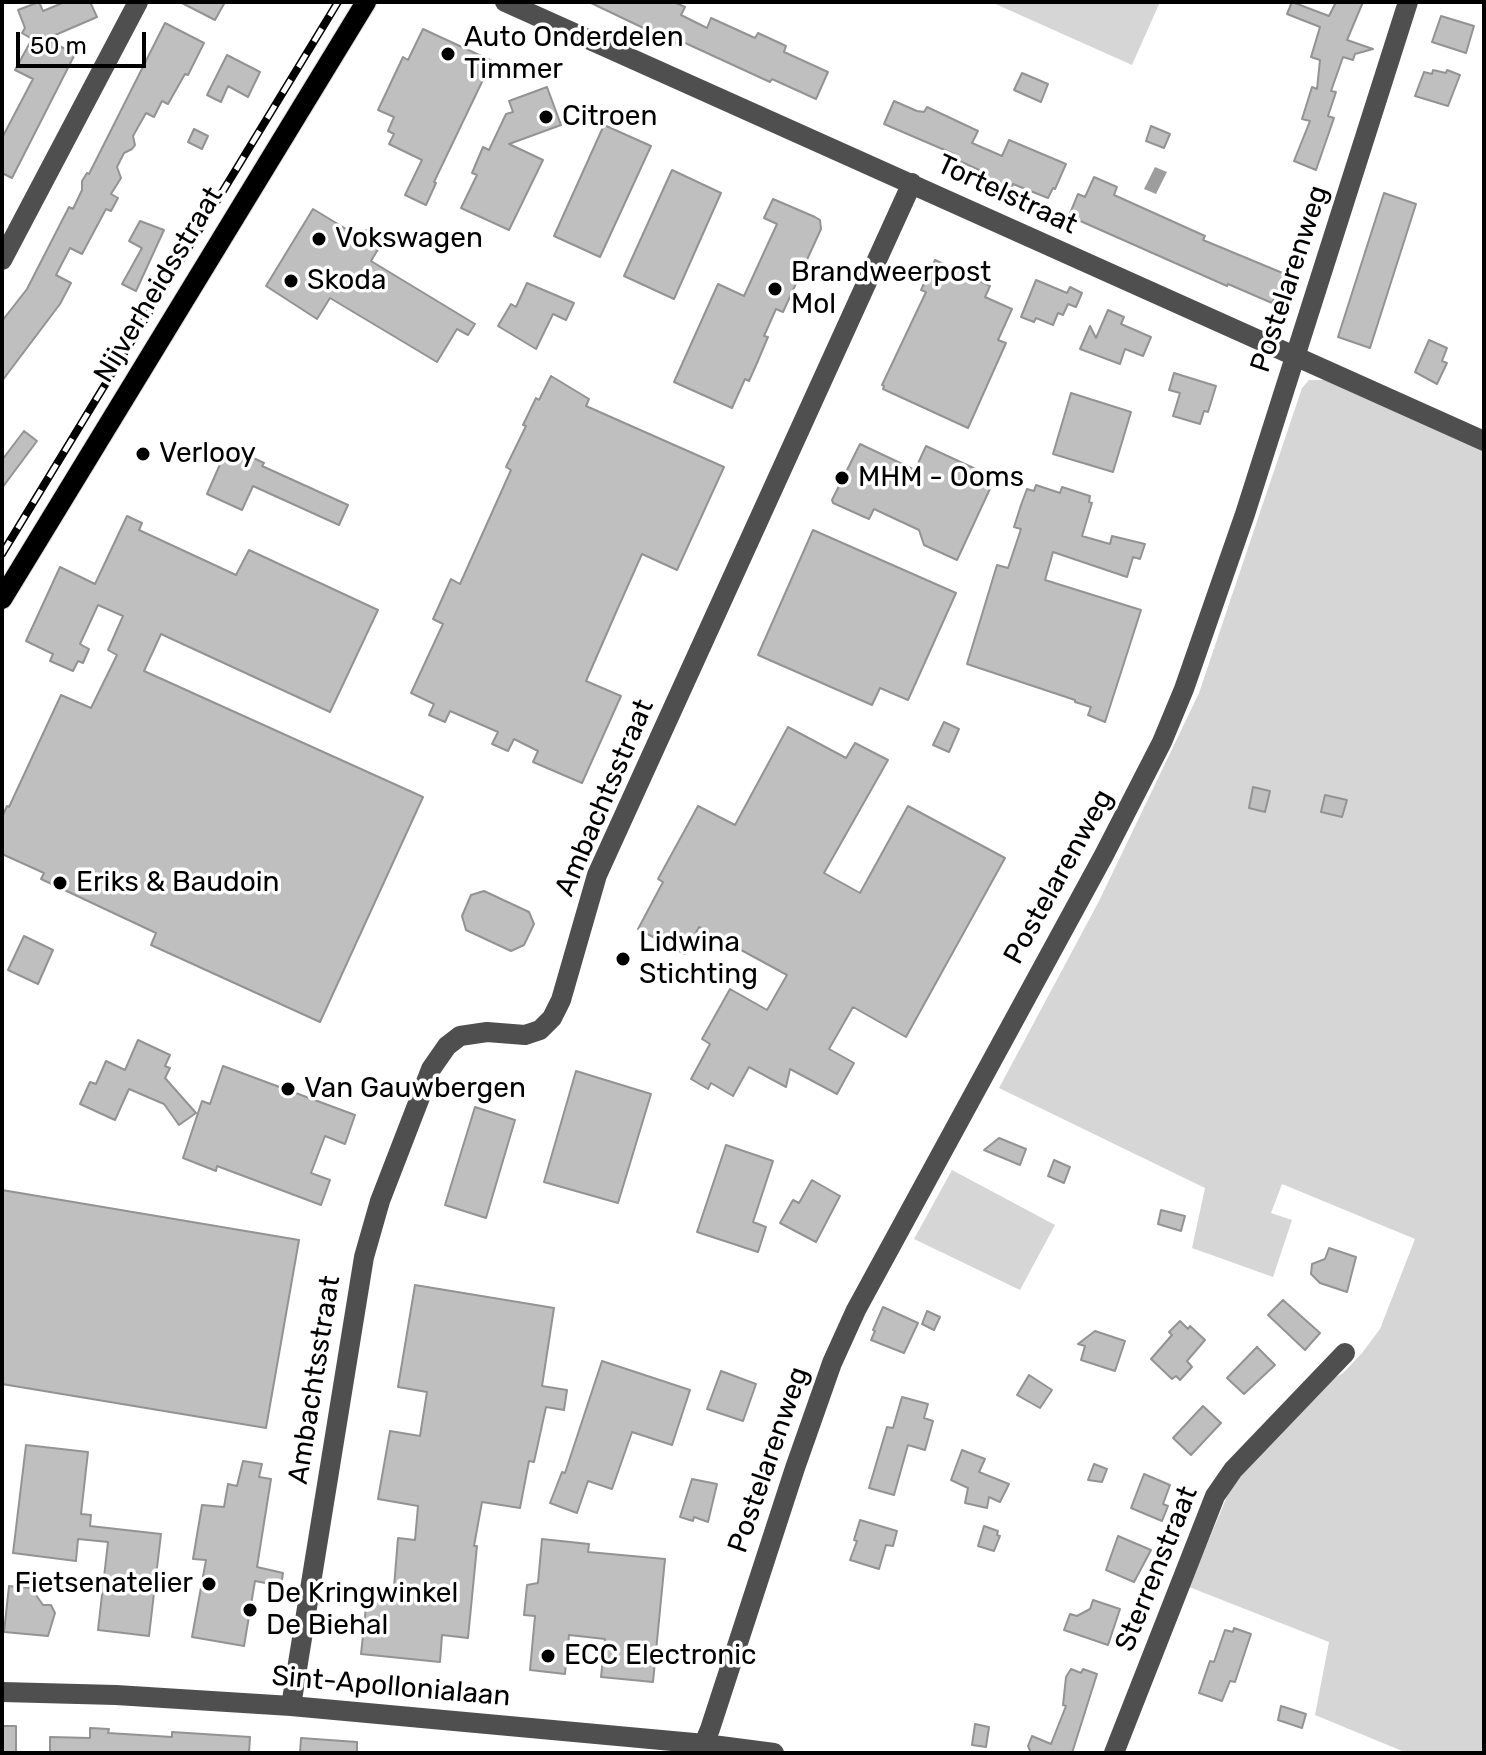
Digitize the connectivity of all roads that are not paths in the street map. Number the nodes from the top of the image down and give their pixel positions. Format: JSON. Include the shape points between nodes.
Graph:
{"nodes":[{"id":1,"x":138,"y":2,"type":"edge"},
{"id":2,"x":366,"y":2,"type":"edge"},
{"id":3,"x":505,"y":2,"type":"edge"},
{"id":4,"x":1408,"y":2,"type":"edge"},
{"id":5,"x":912,"y":183,"type":"junction"},
{"id":6,"x":2,"y":260,"type":"edge"},
{"id":7,"x":1295,"y":356,"type":"junction"},
{"id":8,"x":1484,"y":441,"type":"edge"},
{"id":9,"x":2,"y":599,"type":"edge"},
{"id":10,"x":1345,"y":1353,"type":"dead end"},
{"id":11,"x":2,"y":1692,"type":"edge"},
{"id":12,"x":291,"y":1706,"type":"junction"},
{"id":13,"x":703,"y":1748,"type":"edge"},
{"id":14,"x":774,"y":1753,"type":"edge"},
{"id":15,"x":1114,"y":1753,"type":"edge"}],
"edges":[{"from":1,"to":6,"type":"street"},
{"from":2,"to":9,"type":"main road","name":"Nijverheidsstraat"},
{"from":3,"to":5,"type":"street","name":"Tortelstraat"},
{"from":4,"to":7,"type":"street","name":"Postelarenweg"},
{"from":5,"to":7,"type":"street","name":"Tortelstraat"},
{"from":5,"to":12,"type":"street","name":"Ambachtsstraat","via":[[597,875],[552,1018],[525,1035],[460,1036],[431,1069],[364,1257]]},
{"from":7,"to":8,"type":"street","name":"Tortelstraat"},
{"from":7,"to":13,"type":"street","name":"Postelarenweg","via":[[1203,639],[1162,742],[866,1290],[832,1363]]},
{"from":10,"to":15,"type":"street","name":"Sterrenstraat","via":[[1233,1470],[1215,1496]]},
{"from":11,"to":12,"type":"street","name":"Sint-Apollonialaan"},
{"from":12,"to":13,"type":"street","name":"Sint-Apollonialaan"},
{"from":13,"to":14,"type":"street","name":"Sint-Apollonialaan"}]}
